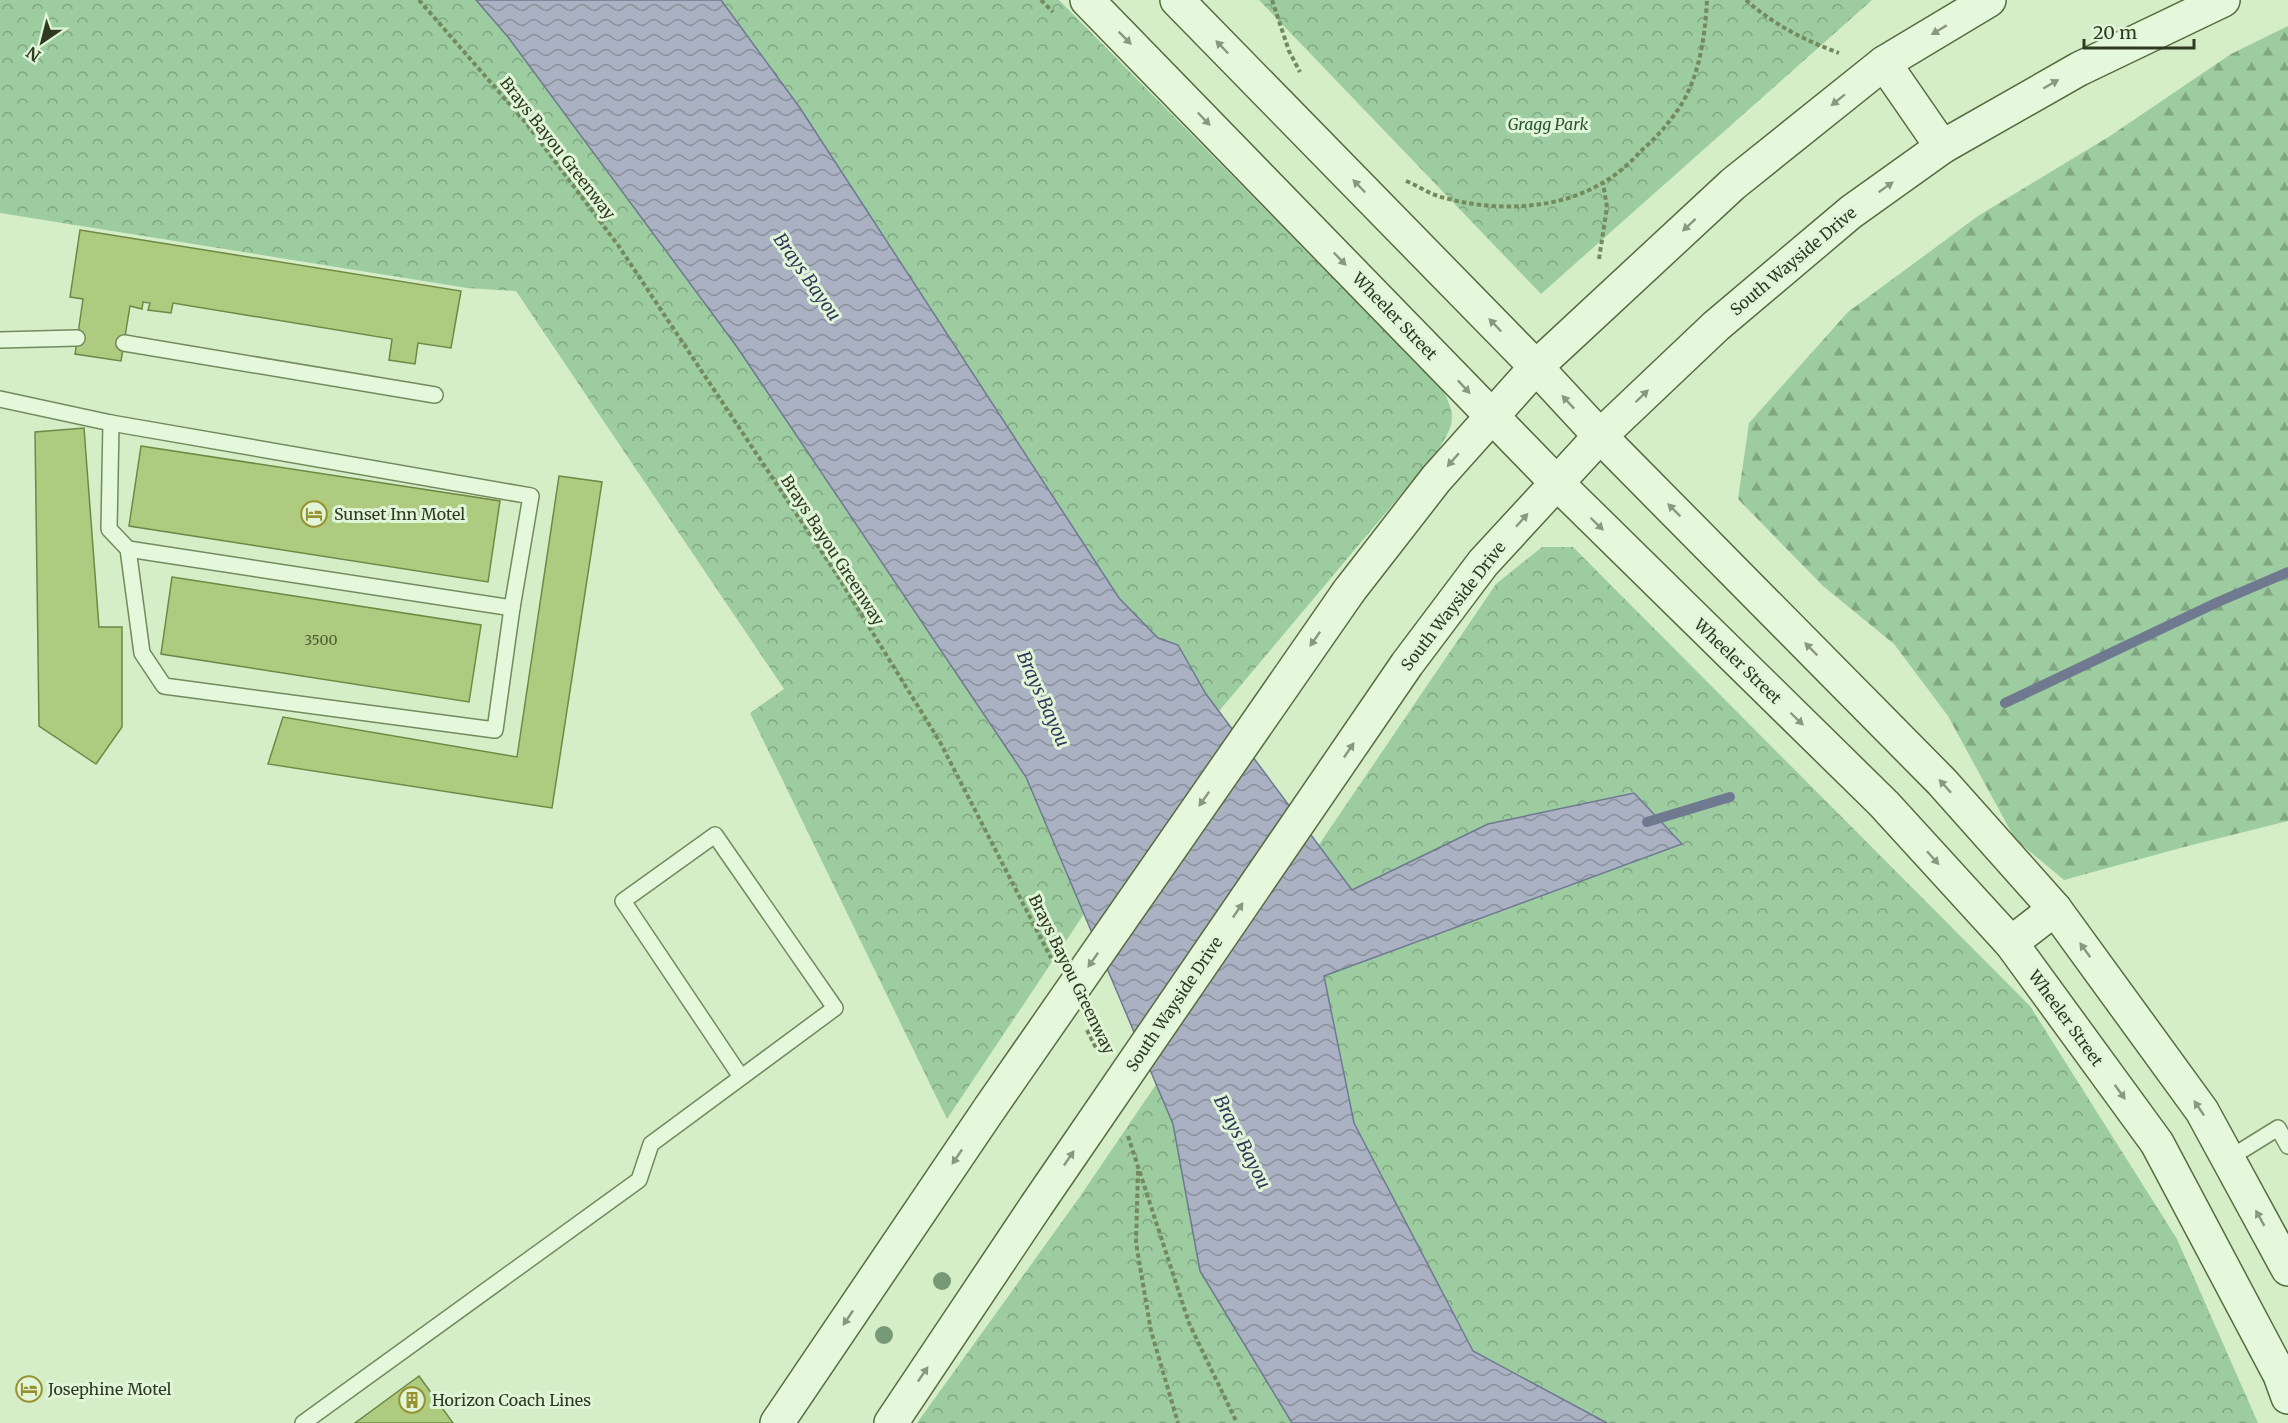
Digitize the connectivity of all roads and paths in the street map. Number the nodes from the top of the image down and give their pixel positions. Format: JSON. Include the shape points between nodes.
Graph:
{"nodes":[{"id":1,"x":419,"y":0,"type":"edge"},
{"id":2,"x":1087,"y":0,"type":"edge"},
{"id":3,"x":1177,"y":0,"type":"edge"},
{"id":4,"x":1272,"y":0,"type":"edge"},
{"id":5,"x":1707,"y":0,"type":"edge"},
{"id":6,"x":1746,"y":0,"type":"edge"},
{"id":7,"x":1989,"y":0,"type":"edge"},
{"id":8,"x":2223,"y":0,"type":"edge"},
{"id":9,"x":1841,"y":54,"type":"dead end"},
{"id":10,"x":1884,"y":63,"type":"junction"},
{"id":11,"x":1303,"y":77,"type":"dead end"},
{"id":12,"x":1942,"y":147,"type":"junction"},
{"id":13,"x":1405,"y":180,"type":"dead end"},
{"id":14,"x":1603,"y":183,"type":"junction"},
{"id":15,"x":1599,"y":259,"type":"dead end"},
{"id":16,"x":77,"y":338,"type":"dead end"},
{"id":17,"x":0,"y":340,"type":"edge"},
{"id":18,"x":124,"y":343,"type":"dead end"},
{"id":19,"x":1536,"y":367,"type":"junction"},
{"id":20,"x":435,"y":395,"type":"dead end"},
{"id":21,"x":0,"y":399,"type":"edge"},
{"id":22,"x":1491,"y":416,"type":"junction"},
{"id":23,"x":111,"y":423,"type":"junction"},
{"id":24,"x":1600,"y":436,"type":"junction"},
{"id":25,"x":1556,"y":482,"type":"junction"},
{"id":26,"x":129,"y":549,"type":"junction"},
{"id":27,"x":512,"y":608,"type":"junction"},
{"id":28,"x":2055,"y":909,"type":"junction"},
{"id":29,"x":2011,"y":943,"type":"junction"},
{"id":30,"x":1052,"y":960,"type":"dead end"},
{"id":31,"x":1082,"y":1021,"type":"dead end"},
{"id":32,"x":1102,"y":1062,"type":"dead end"},
{"id":33,"x":741,"y":1077,"type":"junction"},
{"id":34,"x":1128,"y":1135,"type":"dead end"},
{"id":35,"x":2288,"y":1146,"type":"edge"},
{"id":36,"x":2228,"y":1159,"type":"junction"},
{"id":37,"x":1138,"y":1167,"type":"junction"},
{"id":38,"x":2288,"y":1269,"type":"edge"},
{"id":39,"x":2285,"y":1381,"type":"edge"},
{"id":40,"x":303,"y":1423,"type":"edge"},
{"id":41,"x":777,"y":1423,"type":"edge"},
{"id":42,"x":891,"y":1423,"type":"edge"},
{"id":43,"x":1179,"y":1423,"type":"edge"},
{"id":44,"x":1237,"y":1423,"type":"edge"}],
"edges":[{"from":1,"to":30,"type":"path","name":"Brays Bayou Greenway","via":[[526,123],[618,245],[837,575],[940,742]]},
{"from":2,"to":22,"type":"main road","name":"Wheeler Street","one_way":true},
{"from":19,"to":3,"type":"main road","one_way":true},
{"from":4,"to":11,"type":"path","via":[[1288,51]]},
{"from":5,"to":14,"type":"path","via":[[1705,34],[1696,71],[1681,105],[1659,134]]},
{"from":6,"to":9,"type":"path","via":[[1762,15],[1802,39]]},
{"from":7,"to":10,"type":"main road","one_way":true},
{"from":12,"to":8,"type":"main road","name":"South Wayside Drive","one_way":true,"via":[[2079,69]]},
{"from":10,"to":12,"type":"main road"},
{"from":10,"to":19,"type":"main road","one_way":true,"via":[[1733,184]]},
{"from":24,"to":12,"type":"main road","name":"South Wayside Drive","one_way":true,"via":[[1716,326],[1851,212]]},
{"from":13,"to":14,"type":"path","via":[[1435,194],[1487,206],[1532,206],[1570,197]]},
{"from":14,"to":15,"type":"path","via":[[1607,207]]},
{"from":16,"to":17,"type":"lane"},
{"from":18,"to":20,"type":"lane"},
{"from":19,"to":22,"type":"main road"},
{"from":24,"to":19,"type":"main road","one_way":true},
{"from":21,"to":23,"type":"lane"},
{"from":22,"to":25,"type":"main road","name":"Wheeler Street"},
{"from":22,"to":41,"type":"main road","one_way":true,"bridge":true,"via":[[1348,591]]},
{"from":23,"to":26,"type":"lane","via":[[109,529]]},
{"from":23,"to":27,"type":"lane","via":[[531,496]]},
{"from":24,"to":25,"type":"main road","name":"South Wayside Drive"},
{"from":28,"to":24,"type":"main road","one_way":true,"via":[[1942,782]]},
{"from":25,"to":29,"type":"main road","name":"Wheeler Street","one_way":true,"via":[[1884,804]]},
{"from":42,"to":25,"type":"main road","name":"South Wayside Drive","one_way":true,"bridge":true,"via":[[1407,664],[1483,563]]},
{"from":26,"to":27,"type":"lane"},
{"from":26,"to":27,"type":"lane","via":[[142,653],[164,686],[495,730]]},
{"from":28,"to":29,"type":"main road"},
{"from":36,"to":28,"type":"main road","one_way":true,"via":[[2202,1111]]},
{"from":29,"to":39,"type":"main road","name":"Wheeler Street","one_way":true,"via":[[2157,1143]]},
{"from":31,"to":32,"type":"path","name":"Brays Bayou Greenway"},
{"from":33,"to":33,"type":"lane","via":[[835,1008],[715,835],[623,901]]},
{"from":33,"to":40,"type":"lane","via":[[651,1144],[639,1180]]},
{"from":34,"to":37,"type":"path"},
{"from":35,"to":36,"type":"lane","via":[[2278,1128]]},
{"from":38,"to":36,"type":"main road","one_way":true},
{"from":37,"to":43,"type":"path","via":[[1136,1243],[1150,1331]]},
{"from":37,"to":44,"type":"path","via":[[1189,1323]]}]}
